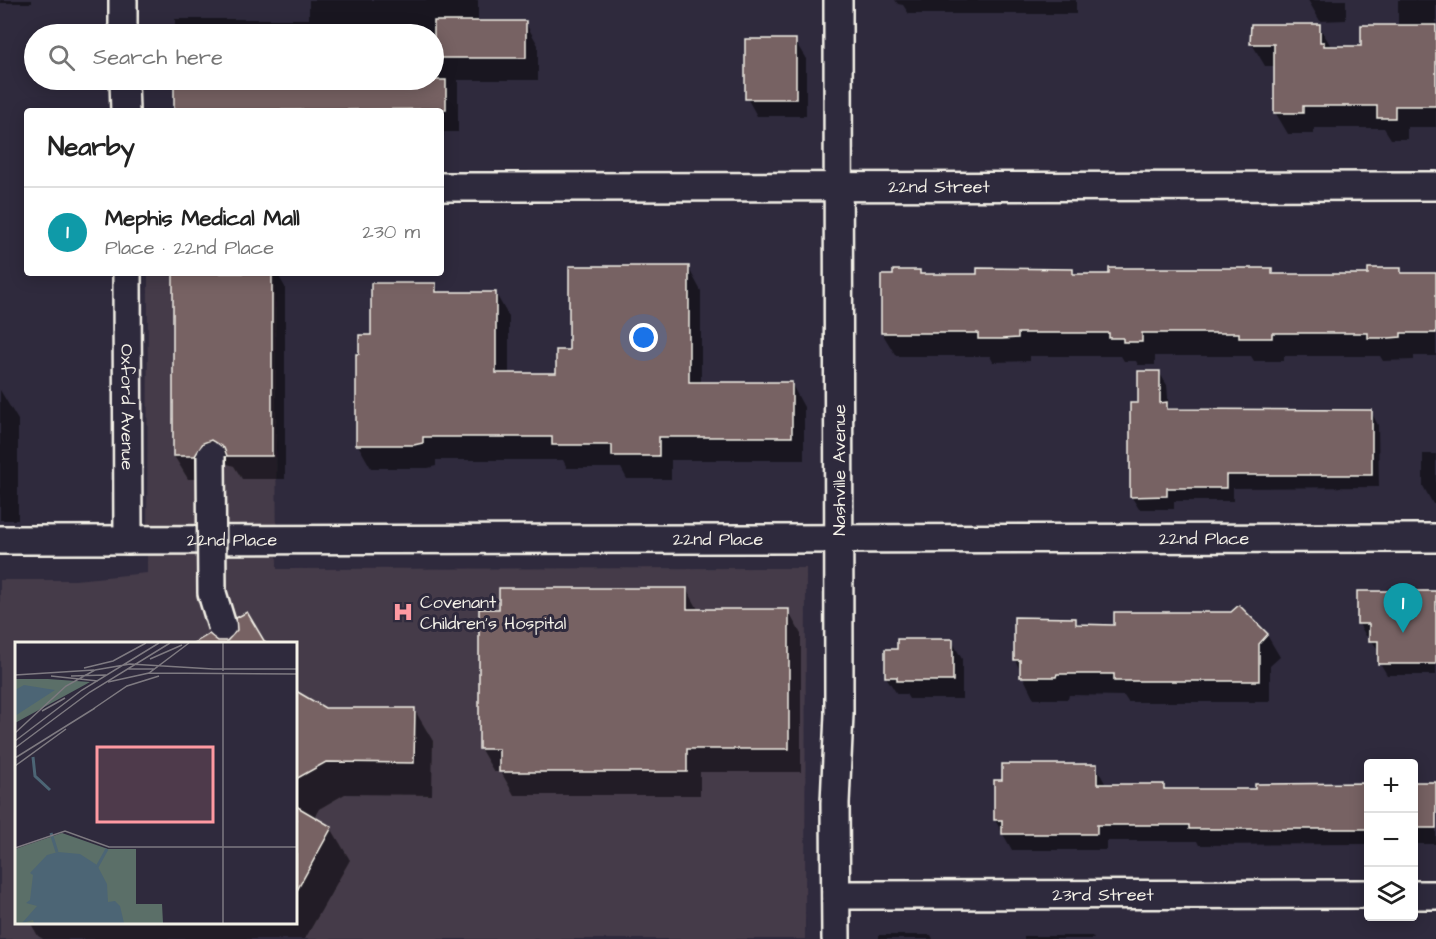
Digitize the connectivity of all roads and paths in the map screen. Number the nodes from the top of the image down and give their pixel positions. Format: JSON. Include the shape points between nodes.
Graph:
{"nodes":[{"id":1,"x":123,"y":0,"type":"edge"},
{"id":2,"x":838,"y":0,"type":"edge"},
{"id":3,"x":123,"y":24,"type":"edge"},
{"id":4,"x":124,"y":90,"type":"edge"},
{"id":5,"x":125,"y":108,"type":"edge"},
{"id":6,"x":838,"y":186,"type":"junction"},
{"id":7,"x":1436,"y":186,"type":"edge"},
{"id":8,"x":444,"y":188,"type":"edge"},
{"id":9,"x":127,"y":276,"type":"edge"},
{"id":10,"x":211,"y":456,"type":"dead end"},
{"id":11,"x":1436,"y":538,"type":"edge"},
{"id":12,"x":839,"y":539,"type":"junction"},
{"id":13,"x":0,"y":540,"type":"edge"},
{"id":14,"x":129,"y":540,"type":"junction"},
{"id":15,"x":222,"y":626,"type":"dead end"},
{"id":16,"x":1364,"y":894,"type":"edge"},
{"id":17,"x":1418,"y":895,"type":"edge"},
{"id":18,"x":1436,"y":895,"type":"edge"},
{"id":19,"x":836,"y":896,"type":"junction"},
{"id":20,"x":836,"y":939,"type":"edge"}],
"edges":[{"from":1,"to":3,"type":"street"},
{"from":2,"to":6,"type":"street","name":"Nashville Avenue"},
{"from":4,"to":5,"type":"street"},
{"from":6,"to":7,"type":"street","name":"22nd Street"},
{"from":6,"to":8,"type":"street","name":"22nd Street"},
{"from":6,"to":12,"type":"street","name":"Nashville Avenue"},
{"from":9,"to":14,"type":"street","name":"Oxford Avenue"},
{"from":10,"to":15,"type":"street","bridge":true,"via":[[212,593]]},
{"from":11,"to":12,"type":"street","name":"22nd Place"},
{"from":12,"to":14,"type":"street","name":"22nd Place"},
{"from":12,"to":19,"type":"street","name":"Nashville Avenue"},
{"from":13,"to":14,"type":"street","name":"22nd Place"},
{"from":16,"to":19,"type":"street","name":"23rd Street"},
{"from":17,"to":18,"type":"street"},
{"from":19,"to":20,"type":"street","name":"Nashville Avenue"}]}
